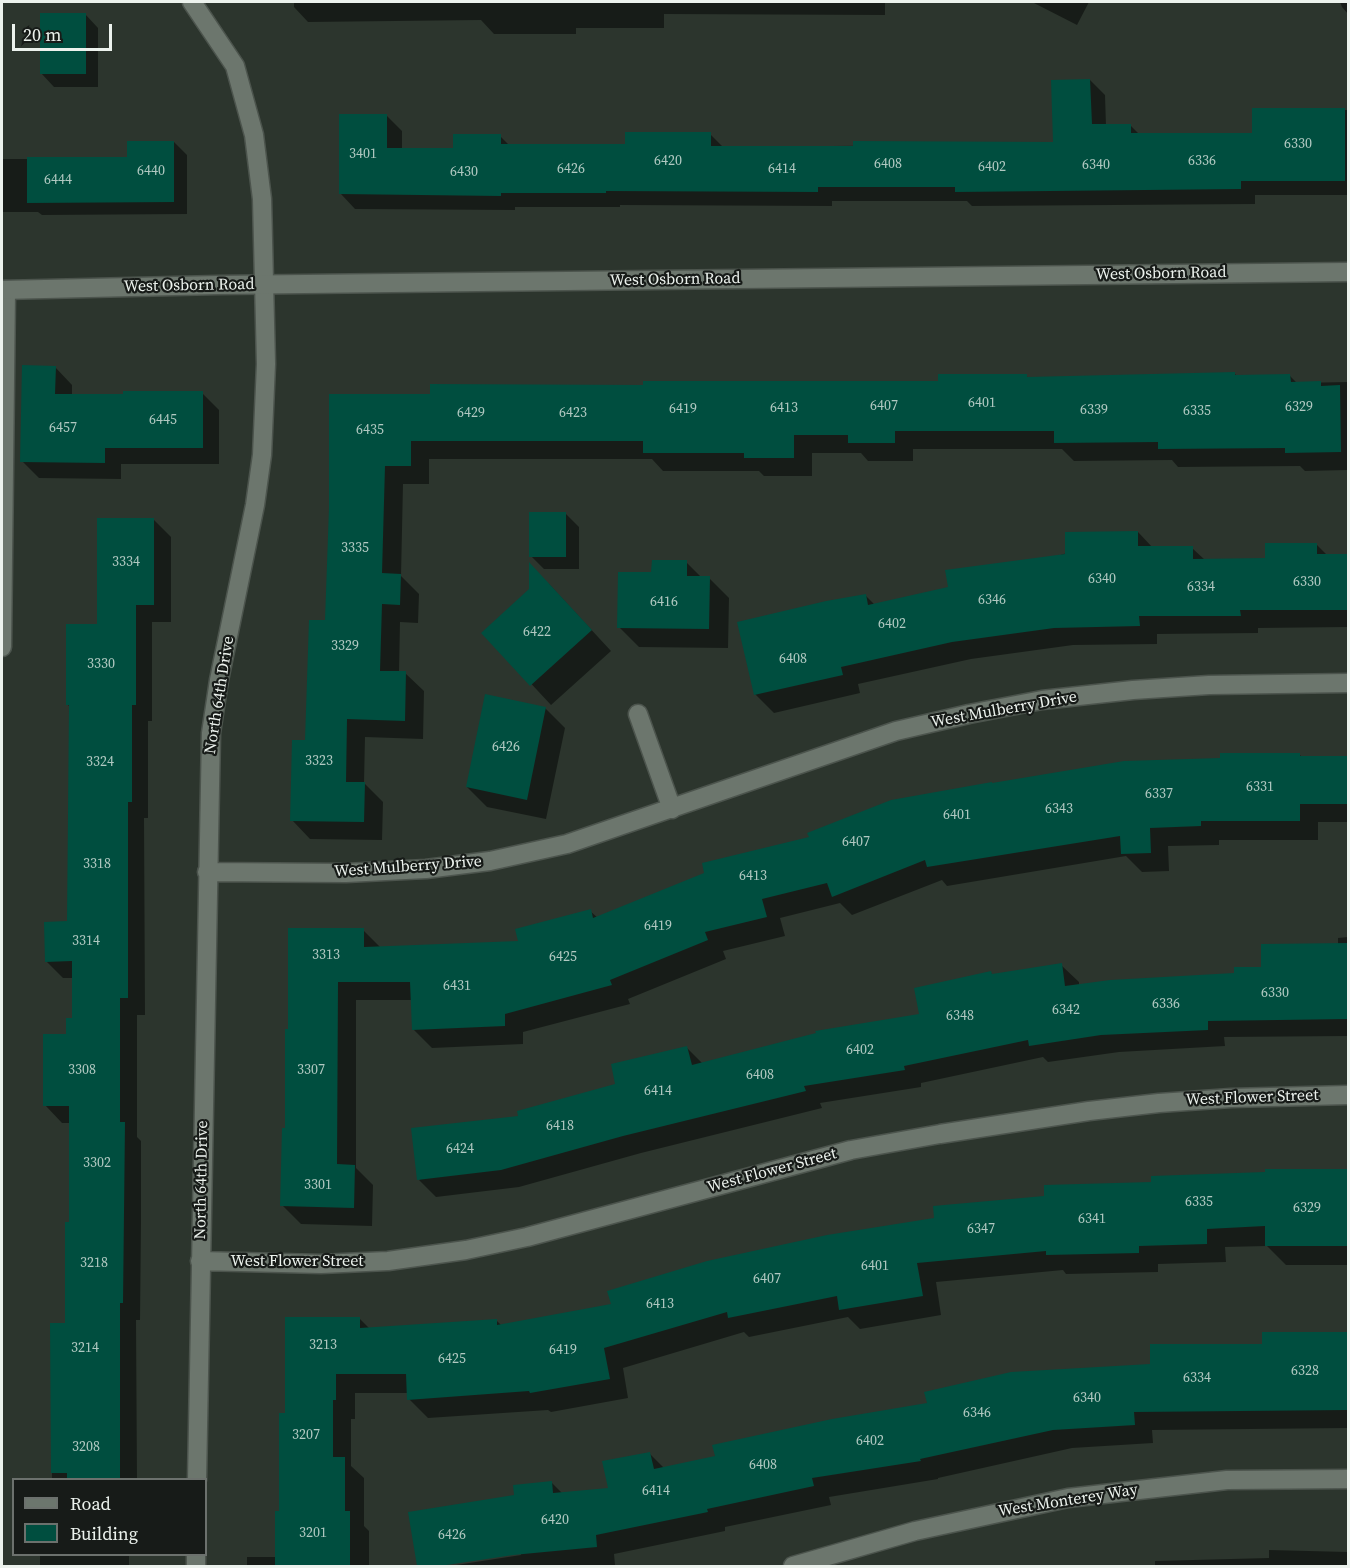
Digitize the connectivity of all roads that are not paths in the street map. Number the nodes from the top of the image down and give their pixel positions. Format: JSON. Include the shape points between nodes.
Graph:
{"nodes":[{"id":1,"x":192,"y":2,"type":"edge"},
{"id":2,"x":1348,"y":272,"type":"edge"},
{"id":3,"x":264,"y":285,"type":"junction"},
{"id":4,"x":4,"y":290,"type":"edge"},
{"id":5,"x":2,"y":647,"type":"edge"},
{"id":6,"x":1348,"y":683,"type":"edge"},
{"id":7,"x":638,"y":714,"type":"dead end"},
{"id":8,"x":672,"y":809,"type":"junction"},
{"id":9,"x":207,"y":872,"type":"junction"},
{"id":10,"x":1348,"y":1095,"type":"edge"},
{"id":11,"x":200,"y":1261,"type":"junction"},
{"id":12,"x":197,"y":1478,"type":"edge"},
{"id":13,"x":1348,"y":1479,"type":"edge"},
{"id":14,"x":793,"y":1566,"type":"edge"}],
"edges":[{"from":1,"to":3,"type":"street","name":"North 64th Drive","via":[[235,66],[254,135],[262,199]]},
{"from":2,"to":3,"type":"street","name":"West Osborn Road"},
{"from":3,"to":4,"type":"street","name":"West Osborn Road"},
{"from":3,"to":9,"type":"street","name":"North 64th Drive","via":[[262,455],[211,734]]},
{"from":4,"to":5,"type":"street"},
{"from":6,"to":8,"type":"street","name":"West Mulberry Drive","via":[[1176,687],[1042,700],[896,731]]},
{"from":7,"to":8,"type":"street"},
{"from":8,"to":9,"type":"street","name":"West Mulberry Drive","via":[[567,844],[490,861],[346,873]]},
{"from":9,"to":11,"type":"street","name":"North 64th Drive"},
{"from":10,"to":11,"type":"street","name":"West Flower Street","via":[[1159,1103],[929,1136],[841,1152],[528,1237],[466,1250],[332,1264]]},
{"from":11,"to":12,"type":"street","name":"North 64th Drive"},
{"from":13,"to":14,"type":"street","name":"West Monterey Way","via":[[1227,1479],[1068,1498],[915,1531]]}]}
